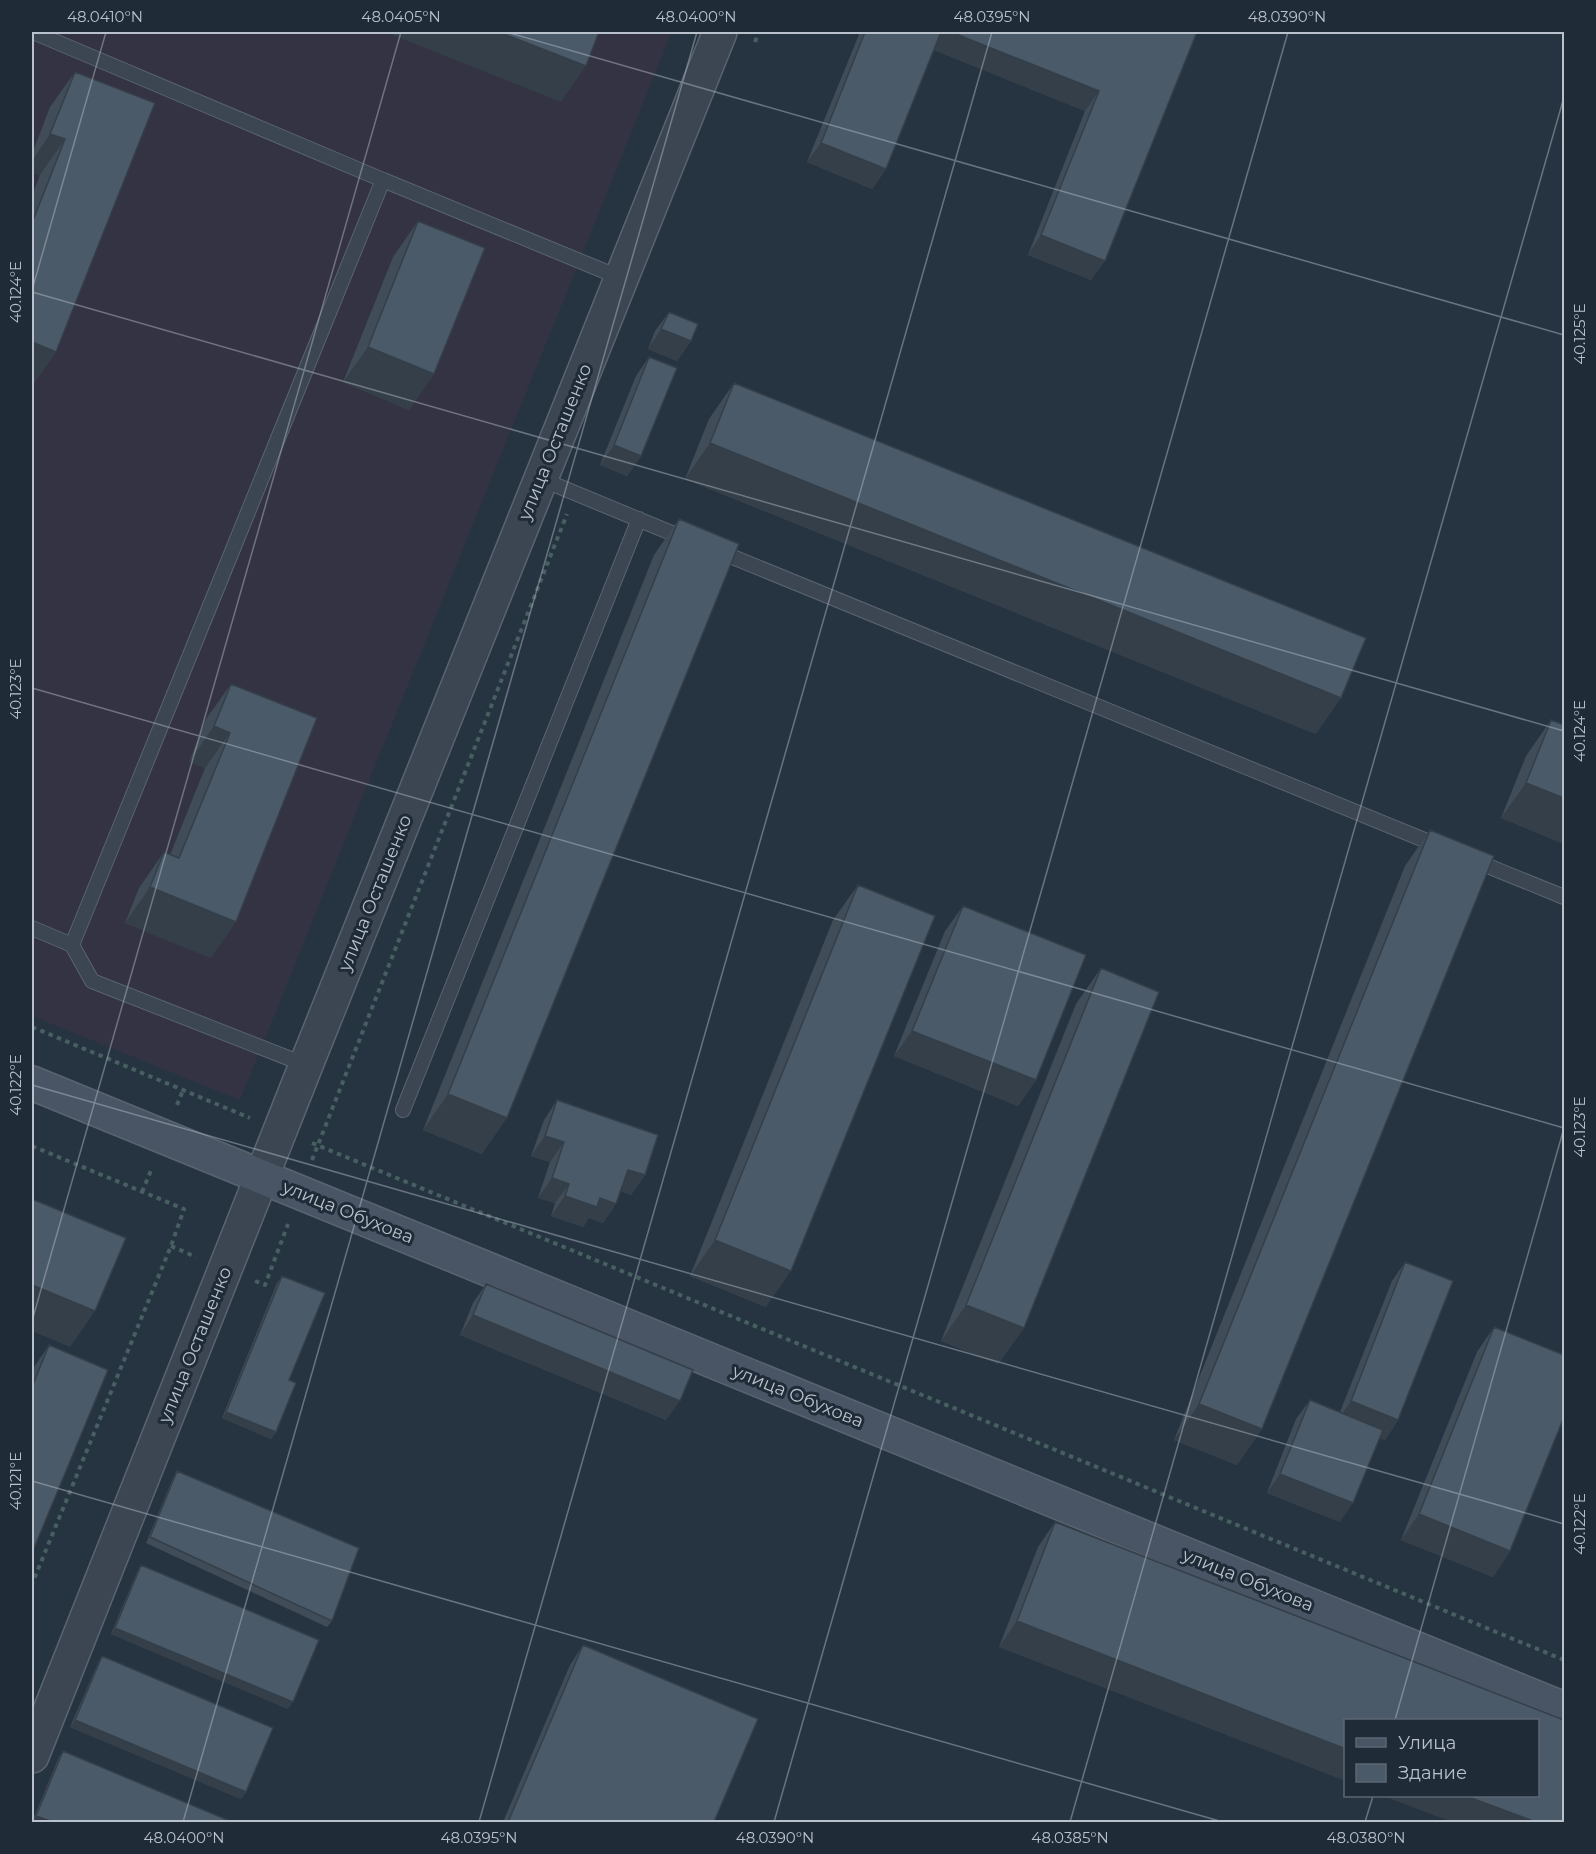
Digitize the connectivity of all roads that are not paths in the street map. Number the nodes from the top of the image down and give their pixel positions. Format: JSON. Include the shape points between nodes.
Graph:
{"nodes":[{"id":1,"x":33,"y":32,"type":"edge"},
{"id":2,"x":720,"y":32,"type":"edge"},
{"id":3,"x":383,"y":180,"type":"junction"},
{"id":4,"x":621,"y":278,"type":"junction"},
{"id":5,"x":541,"y":479,"type":"junction"},
{"id":6,"x":639,"y":519,"type":"junction"},
{"id":7,"x":1564,"y":897,"type":"edge"},
{"id":8,"x":32,"y":928,"type":"edge"},
{"id":9,"x":72,"y":945,"type":"junction"},
{"id":10,"x":306,"y":1065,"type":"junction"},
{"id":11,"x":32,"y":1083,"type":"edge"},
{"id":12,"x":403,"y":1110,"type":"dead end"},
{"id":13,"x":261,"y":1176,"type":"junction"},
{"id":14,"x":1564,"y":1709,"type":"edge"},
{"id":15,"x":32,"y":1756,"type":"edge"}],
"edges":[{"from":1,"to":3,"type":"lane"},
{"from":2,"to":4,"type":"street","name":"улица Осташенко"},
{"from":3,"to":4,"type":"lane"},
{"from":3,"to":9,"type":"lane"},
{"from":4,"to":5,"type":"street","name":"улица Осташенко"},
{"from":5,"to":6,"type":"lane"},
{"from":5,"to":10,"type":"street","name":"улица Осташенко"},
{"from":6,"to":7,"type":"lane"},
{"from":6,"to":12,"type":"lane"},
{"from":8,"to":9,"type":"lane"},
{"from":9,"to":10,"type":"lane","via":[[92,981]]},
{"from":10,"to":13,"type":"street","name":"улица Осташенко"},
{"from":11,"to":13,"type":"main road","name":"улица Обухова"},
{"from":13,"to":14,"type":"main road","name":"улица Обухова"},
{"from":13,"to":15,"type":"street","name":"улица Осташенко"}]}
